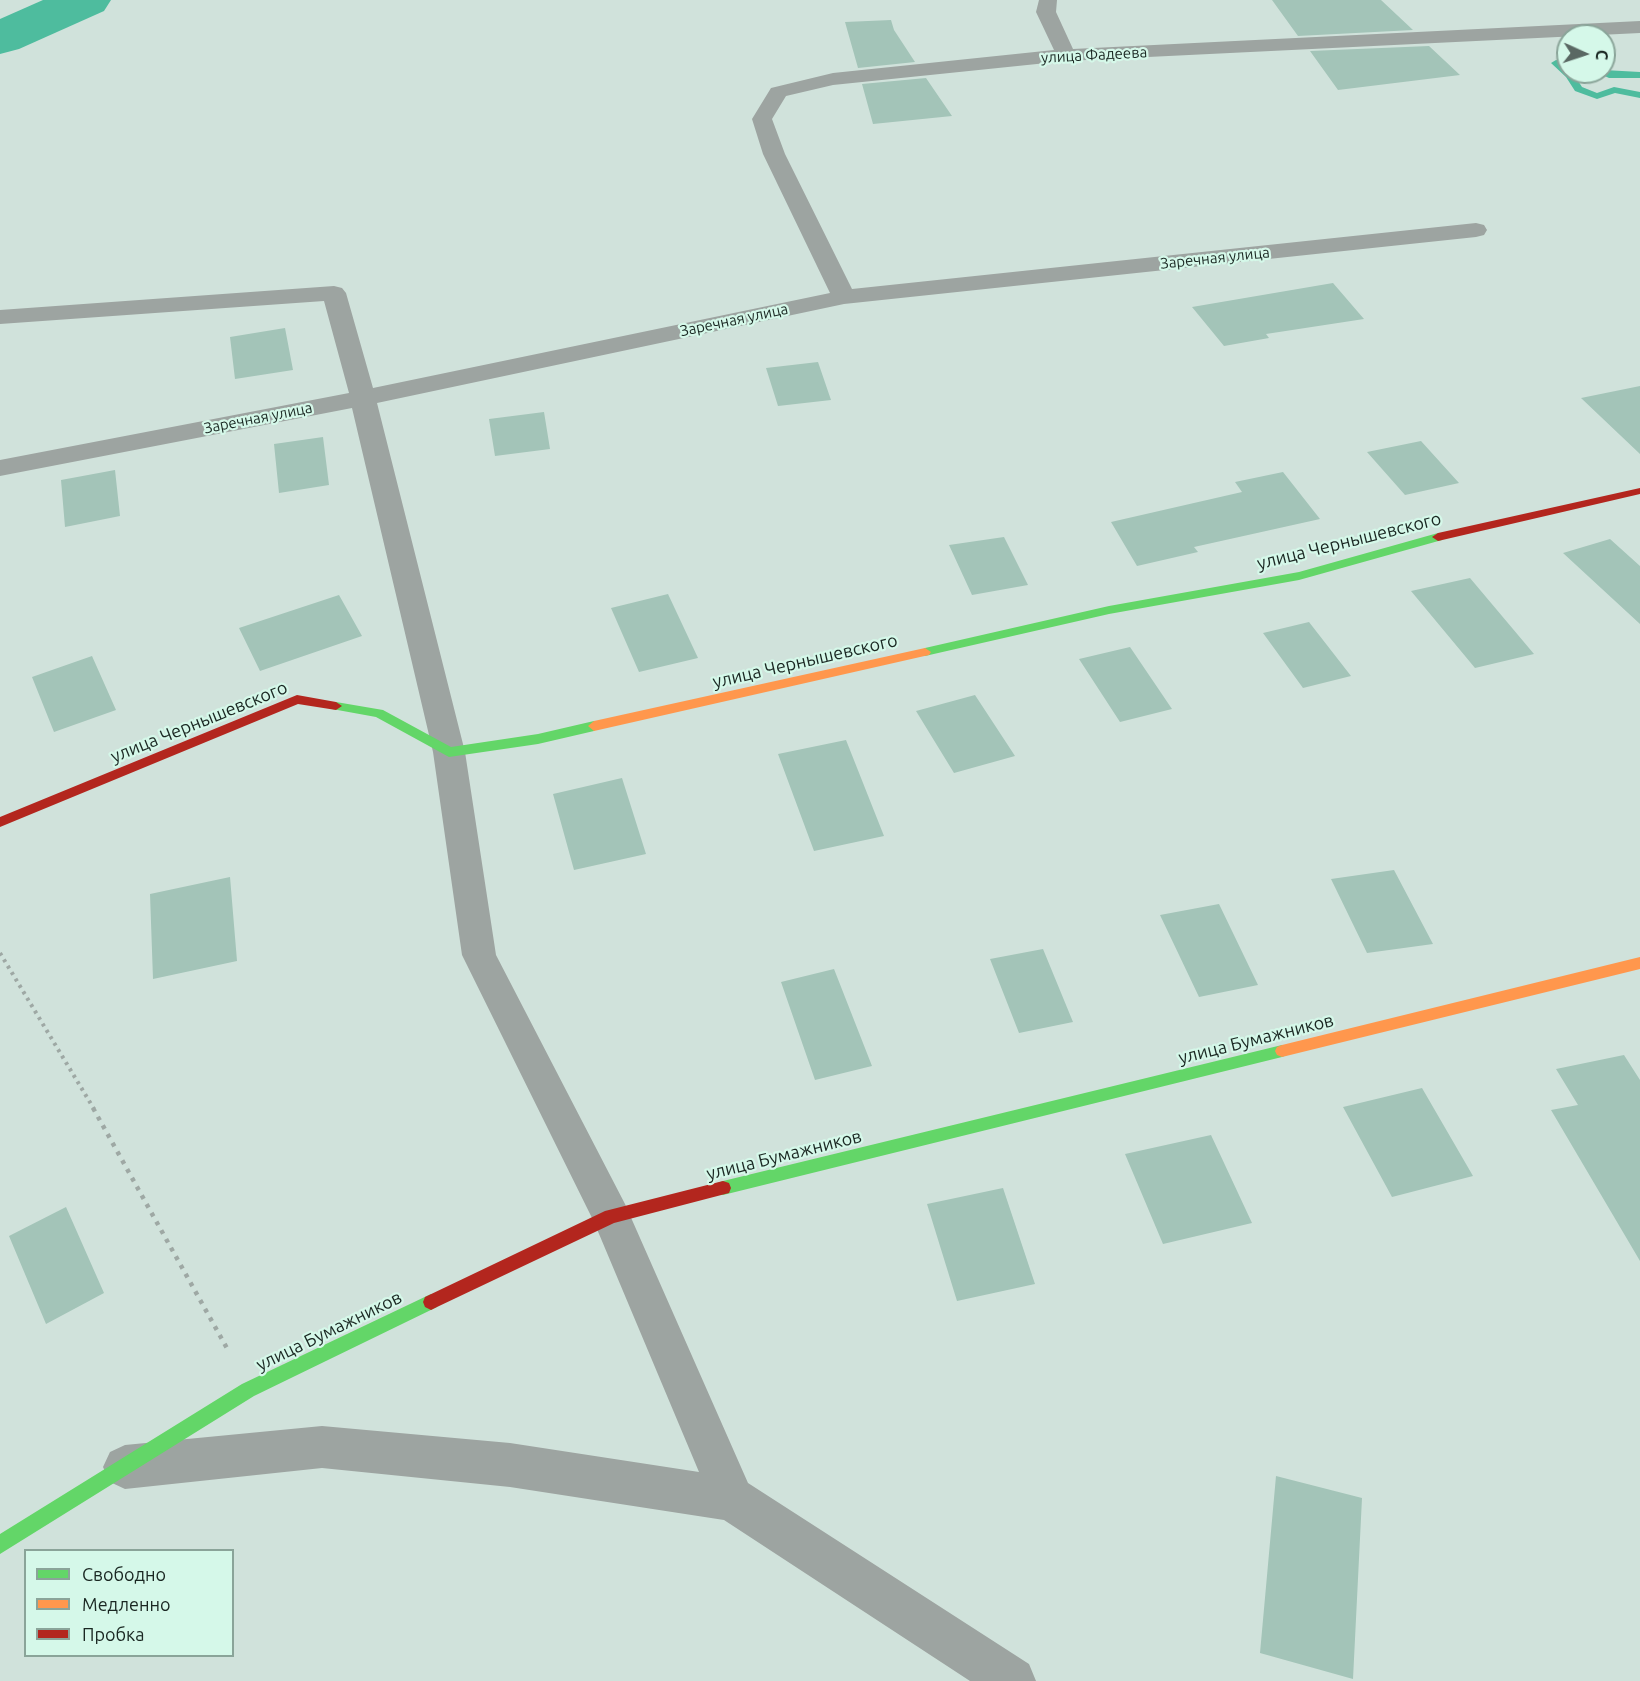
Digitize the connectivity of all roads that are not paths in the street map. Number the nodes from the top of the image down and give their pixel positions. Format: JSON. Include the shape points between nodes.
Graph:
{"nodes":[{"id":1,"x":1048,"y":0,"type":"edge"},
{"id":2,"x":1640,"y":27,"type":"edge"},
{"id":3,"x":1066,"y":55,"type":"junction"},
{"id":4,"x":1476,"y":230,"type":"dead end"},
{"id":5,"x":844,"y":297,"type":"junction"},
{"id":6,"x":0,"y":317,"type":"edge"},
{"id":7,"x":363,"y":398,"type":"junction"},
{"id":8,"x":0,"y":468,"type":"edge"},
{"id":9,"x":1640,"y":491,"type":"edge"},
{"id":10,"x":449,"y":752,"type":"junction"},
{"id":11,"x":0,"y":822,"type":"edge"},
{"id":12,"x":1640,"y":963,"type":"edge"},
{"id":13,"x":610,"y":1216,"type":"junction"},
{"id":14,"x":123,"y":1468,"type":"junction"},
{"id":15,"x":732,"y":1499,"type":"junction"},
{"id":16,"x":0,"y":1545,"type":"edge"},
{"id":17,"x":1012,"y":1681,"type":"edge"}],
"edges":[{"from":1,"to":3,"type":"street","via":[[1046,12]]},
{"from":2,"to":3,"type":"street","name":"улица Фадеева"},
{"from":3,"to":5,"type":"street","name":"улица Фадеева","via":[[833,79],[778,92],[762,119],[774,154]]},
{"from":4,"to":5,"type":"street","name":"Заречная улица"},
{"from":5,"to":7,"type":"street","name":"Заречная улица"},
{"from":6,"to":7,"type":"street","via":[[334,293]]},
{"from":7,"to":8,"type":"street","name":"Заречная улица"},
{"from":7,"to":10,"type":"street"},
{"from":9,"to":10,"type":"street","name":"улица Чернышевского","via":[[1464,530],[1299,576],[1108,610],[538,739]]},
{"from":10,"to":11,"type":"street","name":"улица Чернышевского","via":[[379,713],[297,699]]},
{"from":10,"to":13,"type":"street","via":[[479,955]]},
{"from":12,"to":13,"type":"street","name":"улица Бумажников"},
{"from":13,"to":14,"type":"street","name":"улица Бумажников","via":[[248,1390]]},
{"from":13,"to":15,"type":"street"},
{"from":14,"to":15,"type":"street","via":[[322,1447],[510,1465]]},
{"from":14,"to":16,"type":"street","name":"улица Бумажников"},
{"from":15,"to":17,"type":"street"}]}
